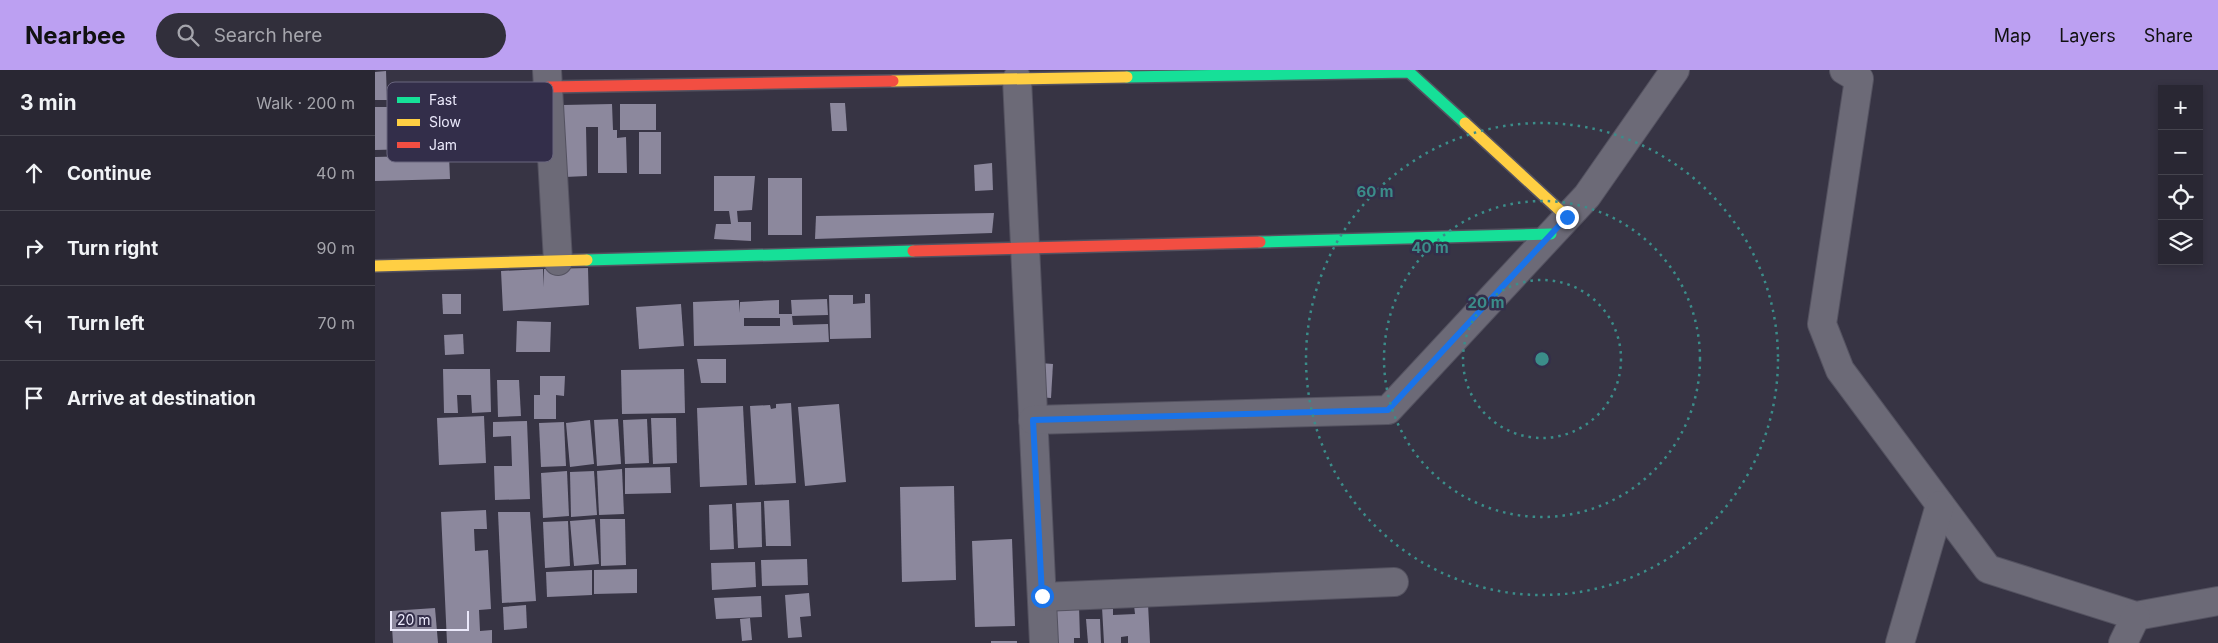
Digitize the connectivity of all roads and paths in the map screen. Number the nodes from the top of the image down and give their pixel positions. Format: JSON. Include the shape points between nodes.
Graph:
{"nodes":[{"id":1,"x":1675,"y":70,"type":"edge"},
{"id":2,"x":1844,"y":70,"type":"edge"},
{"id":3,"x":547,"y":79,"type":"edge"},
{"id":4,"x":1017,"y":79,"type":"junction"},
{"id":5,"x":552,"y":162,"type":"edge"},
{"id":6,"x":1559,"y":226,"type":"junction"},
{"id":7,"x":1025,"y":249,"type":"junction"},
{"id":8,"x":558,"y":261,"type":"junction"},
{"id":9,"x":375,"y":266,"type":"edge"},
{"id":10,"x":1033,"y":420,"type":"junction"},
{"id":11,"x":1940,"y":505,"type":"junction"},
{"id":12,"x":1394,"y":582,"type":"dead end"},
{"id":13,"x":1042,"y":596,"type":"junction"},
{"id":14,"x":2218,"y":601,"type":"edge"},
{"id":15,"x":2136,"y":616,"type":"junction"},
{"id":16,"x":1044,"y":643,"type":"edge"},
{"id":17,"x":1900,"y":643,"type":"edge"},
{"id":18,"x":2123,"y":643,"type":"edge"}],
"edges":[{"from":1,"to":6,"type":"street","via":[[1587,196]]},
{"from":2,"to":11,"type":"street","via":[[1859,79],[1822,324],[1840,370]]},
{"from":3,"to":4,"type":"street"},
{"from":4,"to":6,"type":"street","via":[[1409,72]]},
{"from":4,"to":7,"type":"street"},
{"from":5,"to":8,"type":"street"},
{"from":6,"to":7,"type":"street"},
{"from":6,"to":10,"type":"street","via":[[1388,410]]},
{"from":7,"to":8,"type":"street"},
{"from":7,"to":10,"type":"street"},
{"from":8,"to":9,"type":"street"},
{"from":10,"to":13,"type":"street"},
{"from":11,"to":15,"type":"street","via":[[1988,569]]},
{"from":11,"to":17,"type":"street"},
{"from":12,"to":13,"type":"street"},
{"from":13,"to":16,"type":"street"},
{"from":14,"to":15,"type":"street"},
{"from":15,"to":18,"type":"street"}]}
